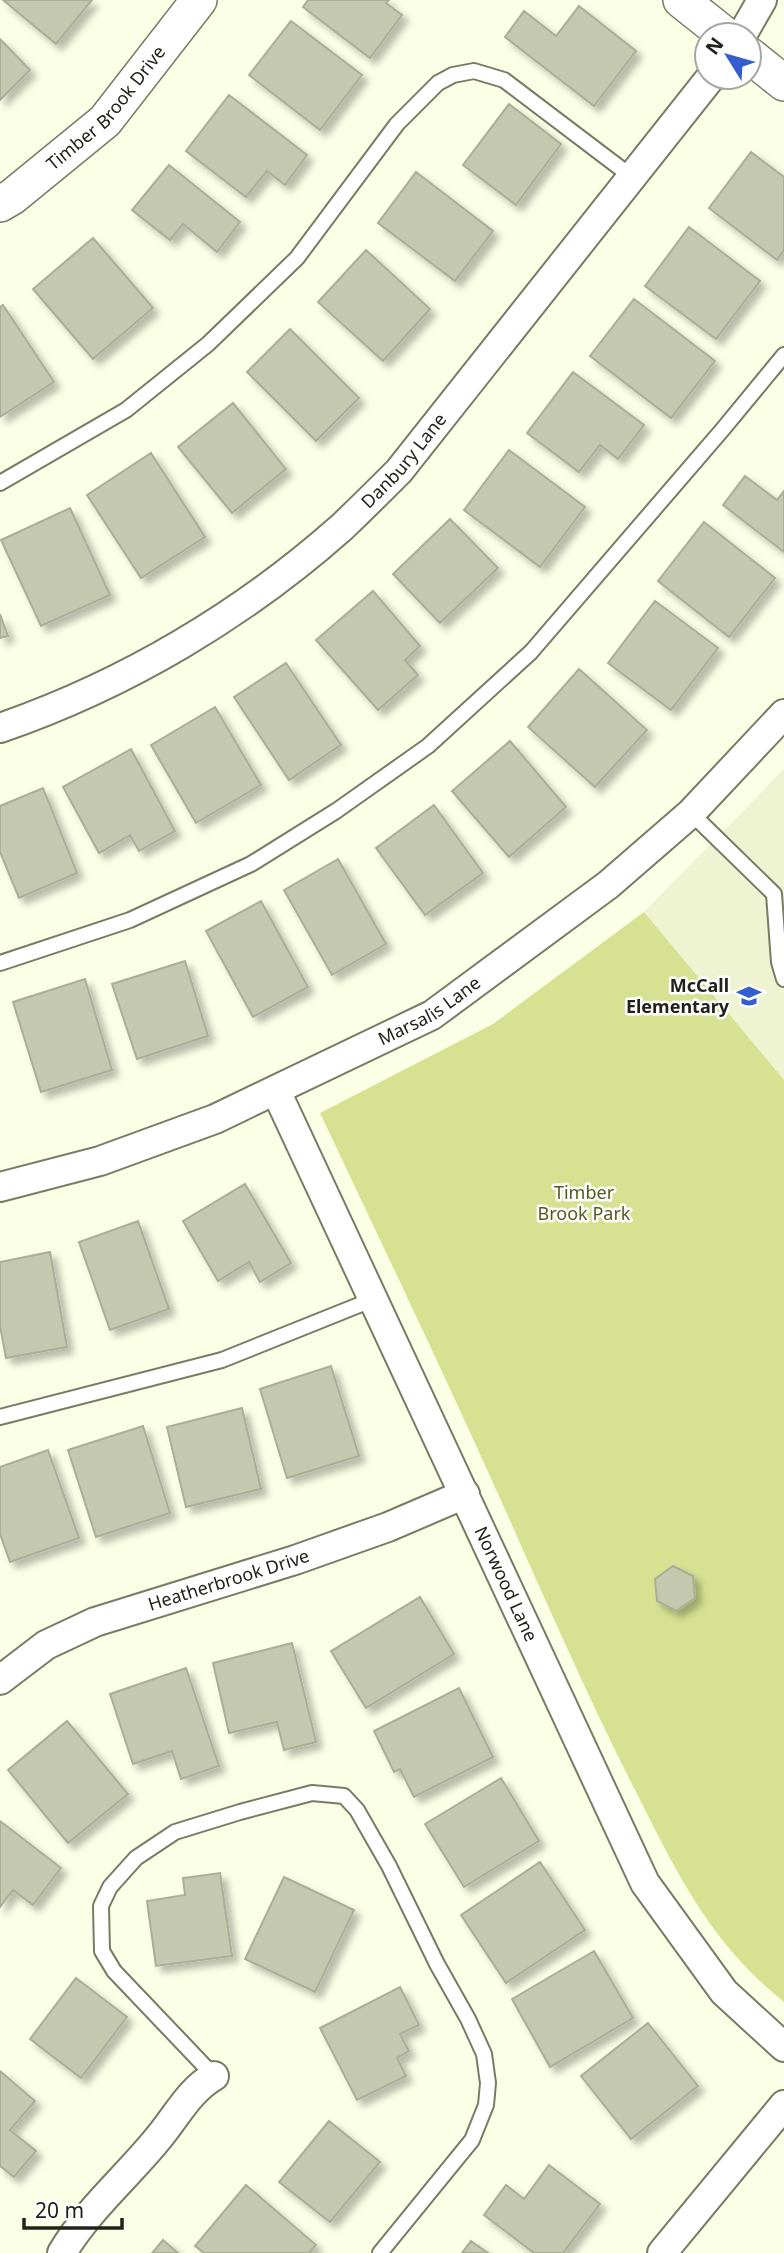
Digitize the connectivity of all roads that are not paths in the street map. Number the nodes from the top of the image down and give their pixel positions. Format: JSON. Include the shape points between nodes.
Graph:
{"nodes":[{"id":1,"x":199,"y":0,"type":"edge"},
{"id":2,"x":681,"y":0,"type":"edge"},
{"id":3,"x":762,"y":0,"type":"edge"},
{"id":4,"x":707,"y":21,"type":"edge"},
{"id":5,"x":750,"y":21,"type":"edge"},
{"id":6,"x":763,"y":66,"type":"edge"},
{"id":7,"x":784,"y":83,"type":"edge"},
{"id":8,"x":700,"y":91,"type":"edge"},
{"id":9,"x":632,"y":177,"type":"junction"},
{"id":10,"x":0,"y":204,"type":"edge"},
{"id":11,"x":784,"y":355,"type":"edge"},
{"id":12,"x":0,"y":483,"type":"edge"},
{"id":13,"x":784,"y":714,"type":"edge"},
{"id":14,"x":0,"y":728,"type":"edge"},
{"id":15,"x":691,"y":813,"type":"junction"},
{"id":16,"x":779,"y":893,"type":"edge"},
{"id":17,"x":0,"y":963,"type":"edge"},
{"id":18,"x":784,"y":979,"type":"edge"},
{"id":19,"x":276,"y":1091,"type":"junction"},
{"id":20,"x":0,"y":1187,"type":"edge"},
{"id":21,"x":374,"y":1299,"type":"junction"},
{"id":22,"x":0,"y":1418,"type":"edge"},
{"id":23,"x":465,"y":1494,"type":"junction"},
{"id":24,"x":0,"y":1680,"type":"edge"},
{"id":25,"x":784,"y":2047,"type":"edge"},
{"id":26,"x":214,"y":2076,"type":"joint"},
{"id":27,"x":784,"y":2105,"type":"edge"},
{"id":28,"x":62,"y":2253,"type":"edge"},
{"id":29,"x":380,"y":2253,"type":"edge"},
{"id":30,"x":662,"y":2253,"type":"edge"}],
"edges":[{"from":1,"to":10,"type":"street","name":"Timber Brook Drive","via":[[105,121]]},
{"from":2,"to":4,"type":"street"},
{"from":3,"to":5,"type":"street"},
{"from":6,"to":7,"type":"street"},
{"from":8,"to":9,"type":"street","name":"Danbury Lane"},
{"from":9,"to":12,"type":"lane","via":[[504,80],[474,71],[453,75],[438,83],[397,124],[297,257],[208,344],[126,410]]},
{"from":9,"to":14,"type":"street","name":"Danbury Lane","via":[[399,471],[341,527],[194,638],[105,685]]},
{"from":11,"to":17,"type":"lane","via":[[531,652],[428,746],[251,863],[130,920]]},
{"from":13,"to":15,"type":"street","name":"Marsalis Lane"},
{"from":15,"to":16,"type":"lane"},
{"from":15,"to":19,"type":"street","name":"Marsalis Lane","via":[[608,885],[432,1015]]},
{"from":16,"to":18,"type":"lane","via":[[779,962]]},
{"from":19,"to":20,"type":"street","name":"Marsalis Lane","via":[[100,1161]]},
{"from":19,"to":21,"type":"street","name":"Norwood Lane"},
{"from":21,"to":22,"type":"lane","via":[[222,1360]]},
{"from":21,"to":23,"type":"street","name":"Norwood Lane"},
{"from":23,"to":24,"type":"street","name":"Heatherbrook Drive","via":[[306,1556],[94,1622],[47,1645]]},
{"from":23,"to":25,"type":"street","name":"Norwood Lane","via":[[645,1883],[724,1992]]},
{"from":26,"to":28,"type":"street","via":[[197,2086],[160,2136],[75,2231]]},
{"from":26,"to":29,"type":"lane","via":[[114,1972],[102,1951],[101,1906],[110,1887],[136,1858],[175,1832],[312,1793],[344,1796],[389,1866],[468,2019],[484,2054],[488,2083],[486,2105],[472,2140]]},
{"from":27,"to":30,"type":"street"}]}
